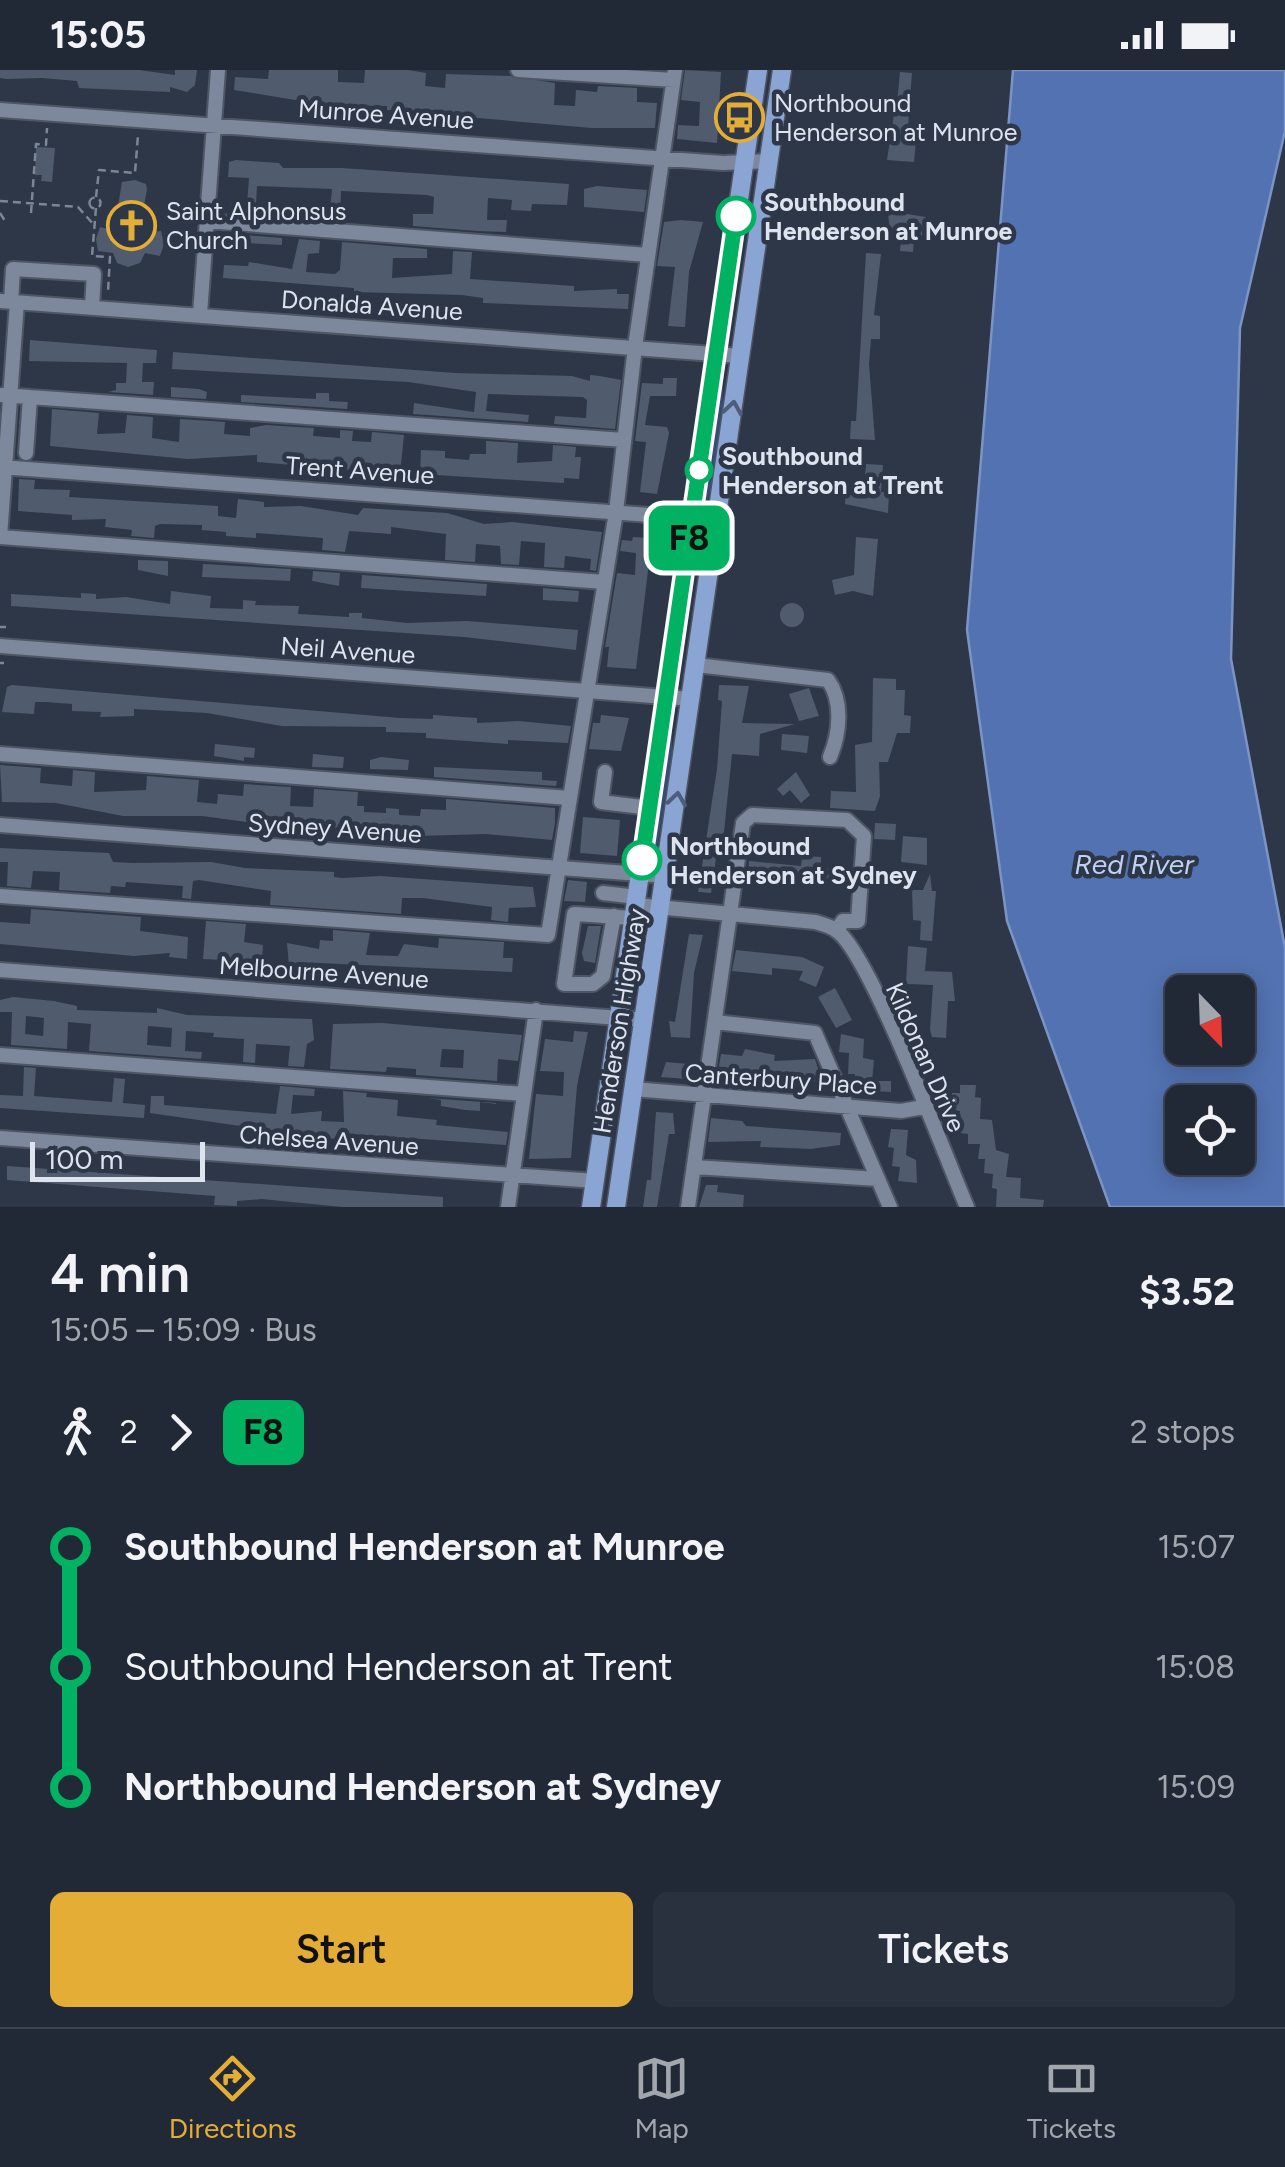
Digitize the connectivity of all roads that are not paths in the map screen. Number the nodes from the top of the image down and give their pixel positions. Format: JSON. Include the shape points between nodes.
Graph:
{"nodes":[{"id":1,"x":218,"y":70,"type":"edge"},
{"id":2,"x":518,"y":70,"type":"edge"},
{"id":3,"x":758,"y":70,"type":"edge"},
{"id":4,"x":782,"y":70,"type":"edge"},
{"id":5,"x":674,"y":75,"type":"edge"},
{"id":6,"x":0,"y":110,"type":"edge"},
{"id":7,"x":214,"y":126,"type":"junction"},
{"id":8,"x":662,"y":155,"type":"junction"},
{"id":9,"x":768,"y":161,"type":"junction"},
{"id":10,"x":744,"y":162,"type":"junction"},
{"id":11,"x":206,"y":221,"type":"junction"},
{"id":12,"x":648,"y":254,"type":"junction"},
{"id":13,"x":9,"y":302,"type":"edge"},
{"id":14,"x":92,"y":307,"type":"junction"},
{"id":15,"x":200,"y":314,"type":"junction"},
{"id":16,"x":634,"y":347,"type":"junction"},
{"id":17,"x":716,"y":354,"type":"junction"},
{"id":18,"x":741,"y":356,"type":"junction"},
{"id":19,"x":5,"y":395,"type":"edge"},
{"id":20,"x":30,"y":398,"type":"junction"},
{"id":21,"x":624,"y":440,"type":"junction"},
{"id":22,"x":26,"y":453,"type":"dead end"},
{"id":23,"x":2,"y":467,"type":"edge"},
{"id":24,"x":616,"y":512,"type":"junction"},
{"id":25,"x":692,"y":518,"type":"junction"},
{"id":26,"x":716,"y":520,"type":"junction"},
{"id":27,"x":0,"y":537,"type":"edge"},
{"id":28,"x":604,"y":582,"type":"junction"},
{"id":29,"x":0,"y":646,"type":"edge"},
{"id":30,"x":671,"y":662,"type":"junction"},
{"id":31,"x":696,"y":665,"type":"junction"},
{"id":32,"x":584,"y":690,"type":"junction"},
{"id":33,"x":666,"y":696,"type":"junction"},
{"id":34,"x":692,"y":699,"type":"junction"},
{"id":35,"x":0,"y":754,"type":"edge"},
{"id":36,"x":830,"y":756,"type":"dead end"},
{"id":37,"x":604,"y":772,"type":"dead end"},
{"id":38,"x":569,"y":798,"type":"junction"},
{"id":39,"x":650,"y":808,"type":"junction"},
{"id":40,"x":0,"y":825,"type":"edge"},
{"id":41,"x":559,"y":868,"type":"junction"},
{"id":42,"x":640,"y":874,"type":"junction"},
{"id":43,"x":666,"y":876,"type":"junction"},
{"id":44,"x":604,"y":894,"type":"dead end"},
{"id":45,"x":0,"y":896,"type":"edge"},
{"id":46,"x":636,"y":906,"type":"junction"},
{"id":47,"x":662,"y":908,"type":"junction"},
{"id":48,"x":732,"y":914,"type":"junction"},
{"id":49,"x":614,"y":916,"type":"junction"},
{"id":50,"x":836,"y":930,"type":"junction"},
{"id":51,"x":0,"y":970,"type":"edge"},
{"id":52,"x":536,"y":1010,"type":"junction"},
{"id":53,"x":620,"y":1016,"type":"junction"},
{"id":54,"x":645,"y":1020,"type":"junction"},
{"id":55,"x":715,"y":1022,"type":"junction"},
{"id":56,"x":0,"y":1055,"type":"edge"},
{"id":57,"x":633,"y":1089,"type":"junction"},
{"id":58,"x":524,"y":1094,"type":"junction"},
{"id":59,"x":703,"y":1096,"type":"junction"},
{"id":60,"x":848,"y":1106,"type":"junction"},
{"id":61,"x":924,"y":1107,"type":"junction"},
{"id":62,"x":0,"y":1138,"type":"edge"},
{"id":63,"x":694,"y":1167,"type":"junction"},
{"id":64,"x":513,"y":1176,"type":"junction"},
{"id":65,"x":878,"y":1180,"type":"junction"},
{"id":66,"x":596,"y":1181,"type":"junction"},
{"id":67,"x":508,"y":1207,"type":"edge"},
{"id":68,"x":591,"y":1207,"type":"edge"},
{"id":69,"x":616,"y":1207,"type":"edge"},
{"id":70,"x":688,"y":1207,"type":"edge"},
{"id":71,"x":890,"y":1207,"type":"edge"},
{"id":72,"x":967,"y":1207,"type":"edge"}],
"edges":[{"from":1,"to":7,"type":"street"},
{"from":2,"to":5,"type":"street"},
{"from":3,"to":10,"type":"main road","name":"Henderson Highway"},
{"from":4,"to":9,"type":"main road","name":"Henderson Highway"},
{"from":5,"to":8,"type":"street"},
{"from":6,"to":7,"type":"street","name":"Munroe Avenue"},
{"from":7,"to":8,"type":"street","name":"Munroe Avenue"},
{"from":7,"to":11,"type":"street"},
{"from":8,"to":10,"type":"street","name":"Munroe Avenue"},
{"from":8,"to":12,"type":"street"},
{"from":9,"to":10,"type":"street","name":"Munroe Avenue"},
{"from":9,"to":18,"type":"main road","name":"Henderson Highway"},
{"from":10,"to":17,"type":"main road","name":"Henderson Highway"},
{"from":11,"to":12,"type":"street"},
{"from":11,"to":15,"type":"street"},
{"from":12,"to":16,"type":"street"},
{"from":13,"to":14,"type":"street","name":"Donalda Avenue"},
{"from":13,"to":14,"type":"street","via":[[13,270],[94,274]]},
{"from":13,"to":19,"type":"street"},
{"from":14,"to":15,"type":"street","name":"Donalda Avenue"},
{"from":15,"to":16,"type":"street","name":"Donalda Avenue"},
{"from":16,"to":17,"type":"street","name":"Donalda Avenue"},
{"from":16,"to":21,"type":"street"},
{"from":17,"to":18,"type":"street","name":"Donalda Avenue"},
{"from":17,"to":25,"type":"main road","name":"Henderson Highway"},
{"from":26,"to":18,"type":"main road","name":"Henderson Highway","one_way":true},
{"from":19,"to":20,"type":"street"},
{"from":19,"to":23,"type":"street"},
{"from":20,"to":21,"type":"street"},
{"from":20,"to":22,"type":"street"},
{"from":21,"to":24,"type":"street"},
{"from":23,"to":24,"type":"street","name":"Trent Avenue"},
{"from":23,"to":27,"type":"street"},
{"from":24,"to":25,"type":"street","name":"Trent Avenue"},
{"from":24,"to":28,"type":"street"},
{"from":25,"to":26,"type":"street","name":"Trent Avenue"},
{"from":25,"to":30,"type":"main road","name":"Henderson Highway"},
{"from":26,"to":31,"type":"main road","name":"Henderson Highway"},
{"from":27,"to":28,"type":"street"},
{"from":28,"to":32,"type":"street"},
{"from":29,"to":32,"type":"street","name":"Neil Avenue"},
{"from":30,"to":31,"type":"main road"},
{"from":30,"to":33,"type":"main road","name":"Henderson Highway"},
{"from":31,"to":34,"type":"main road","name":"Henderson Highway"},
{"from":31,"to":36,"type":"street","via":[[828,680],[838,708]]},
{"from":32,"to":33,"type":"street","name":"Neil Avenue"},
{"from":32,"to":38,"type":"street"},
{"from":33,"to":34,"type":"street","name":"Neil Avenue"},
{"from":33,"to":39,"type":"main road","name":"Henderson Highway"},
{"from":43,"to":34,"type":"main road","name":"Henderson Highway","one_way":true},
{"from":35,"to":38,"type":"street"},
{"from":37,"to":39,"type":"street","via":[[601,802]]},
{"from":38,"to":41,"type":"street"},
{"from":39,"to":42,"type":"main road","name":"Henderson Highway"},
{"from":40,"to":41,"type":"street","name":"Sydney Avenue"},
{"from":41,"to":42,"type":"street","name":"Sydney Avenue"},
{"from":41,"to":45,"type":"street","via":[[548,935]]},
{"from":42,"to":43,"type":"street","name":"Sydney Avenue"},
{"from":42,"to":46,"type":"main road","name":"Henderson Highway"},
{"from":43,"to":47,"type":"main road","name":"Henderson Highway"},
{"from":44,"to":46,"type":"street"},
{"from":46,"to":47,"type":"street"},
{"from":46,"to":49,"type":"street"},
{"from":46,"to":53,"type":"main road","name":"Henderson Highway"},
{"from":47,"to":48,"type":"street"},
{"from":47,"to":54,"type":"main road","name":"Henderson Highway"},
{"from":48,"to":50,"type":"street"},
{"from":48,"to":50,"type":"street","via":[[743,823],[752,815],[846,820],[864,836],[858,921],[844,921]]},
{"from":48,"to":55,"type":"street"},
{"from":49,"to":49,"type":"street","via":[[574,914],[564,984],[593,984],[602,976]]},
{"from":50,"to":61,"type":"street","name":"Kildonan Drive","via":[[886,1016]]},
{"from":51,"to":52,"type":"street","name":"Melbourne Avenue"},
{"from":52,"to":53,"type":"street","name":"Melbourne Avenue"},
{"from":52,"to":58,"type":"street"},
{"from":53,"to":54,"type":"street","name":"Melbourne Avenue"},
{"from":53,"to":66,"type":"main road","name":"Henderson Highway"},
{"from":54,"to":57,"type":"main road","name":"Henderson Highway"},
{"from":55,"to":59,"type":"street"},
{"from":55,"to":60,"type":"street","via":[[815,1033]]},
{"from":56,"to":58,"type":"street"},
{"from":57,"to":59,"type":"street","name":"Canterbury Place"},
{"from":57,"to":69,"type":"main road","name":"Henderson Highway"},
{"from":58,"to":64,"type":"street"},
{"from":59,"to":60,"type":"street","name":"Canterbury Place"},
{"from":59,"to":63,"type":"street"},
{"from":60,"to":61,"type":"street","name":"Canterbury Place"},
{"from":60,"to":65,"type":"street"},
{"from":61,"to":72,"type":"street","name":"Kildonan Drive"},
{"from":62,"to":64,"type":"street","name":"Chelsea Avenue"},
{"from":63,"to":65,"type":"street"},
{"from":63,"to":70,"type":"street"},
{"from":64,"to":66,"type":"street","name":"Chelsea Avenue"},
{"from":64,"to":67,"type":"street"},
{"from":65,"to":71,"type":"street"},
{"from":66,"to":68,"type":"main road","name":"Henderson Highway"}]}
